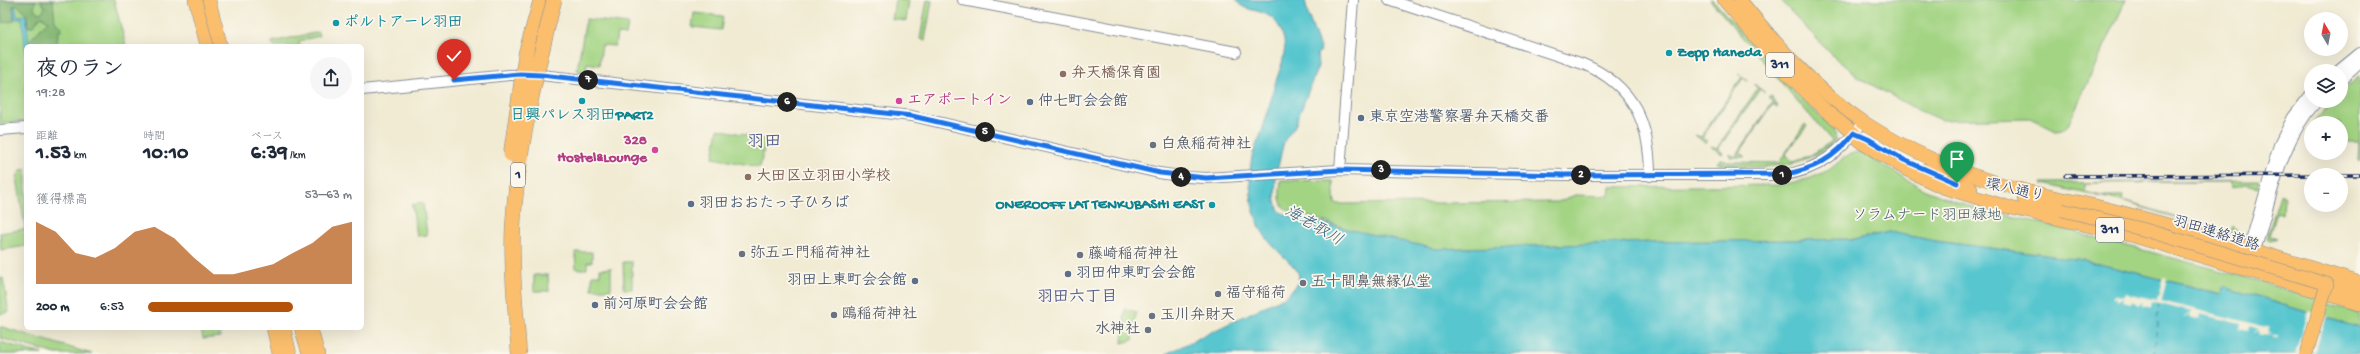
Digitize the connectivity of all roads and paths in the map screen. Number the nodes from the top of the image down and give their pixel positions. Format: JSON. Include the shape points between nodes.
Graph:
{"nodes":[{"id":1,"x":195,"y":0,"type":"edge"},
{"id":2,"x":210,"y":0,"type":"edge"},
{"id":3,"x":537,"y":0,"type":"edge"},
{"id":4,"x":541,"y":0,"type":"edge"},
{"id":5,"x":550,"y":0,"type":"edge"},
{"id":6,"x":554,"y":0,"type":"edge"},
{"id":7,"x":963,"y":0,"type":"edge"},
{"id":8,"x":1353,"y":0,"type":"edge"},
{"id":9,"x":1389,"y":0,"type":"edge"},
{"id":10,"x":1724,"y":0,"type":"edge"},
{"id":11,"x":1740,"y":0,"type":"edge"},
{"id":12,"x":206,"y":44,"type":"edge"},
{"id":13,"x":221,"y":44,"type":"edge"},
{"id":14,"x":1236,"y":52,"type":"dead end"},
{"id":15,"x":2360,"y":53,"type":"edge"},
{"id":16,"x":533,"y":54,"type":"junction"},
{"id":17,"x":2360,"y":63,"type":"edge"},
{"id":18,"x":2347,"y":64,"type":"edge"},
{"id":19,"x":2348,"y":74,"type":"edge"},
{"id":20,"x":364,"y":90,"type":"edge"},
{"id":21,"x":2304,"y":103,"type":"edge"},
{"id":22,"x":2311,"y":108,"type":"edge"},
{"id":23,"x":1863,"y":122,"type":"junction"},
{"id":24,"x":24,"y":128,"type":"edge"},
{"id":25,"x":0,"y":130,"type":"edge"},
{"id":26,"x":1854,"y":133,"type":"junction"},
{"id":27,"x":1951,"y":167,"type":"junction"},
{"id":28,"x":1340,"y":170,"type":"junction"},
{"id":29,"x":1650,"y":176,"type":"junction"},
{"id":30,"x":2062,"y":210,"type":"junction"},
{"id":31,"x":2251,"y":250,"type":"junction"},
{"id":32,"x":2245,"y":269,"type":"junction"},
{"id":33,"x":2360,"y":283,"type":"edge"},
{"id":34,"x":2327,"y":284,"type":"junction"},
{"id":35,"x":2360,"y":295,"type":"edge"},
{"id":36,"x":2360,"y":304,"type":"edge"},
{"id":37,"x":273,"y":330,"type":"edge"},
{"id":38,"x":284,"y":330,"type":"edge"},
{"id":39,"x":296,"y":330,"type":"edge"},
{"id":40,"x":302,"y":330,"type":"edge"},
{"id":41,"x":312,"y":330,"type":"edge"},
{"id":42,"x":279,"y":354,"type":"edge"},
{"id":43,"x":290,"y":354,"type":"edge"},
{"id":44,"x":302,"y":354,"type":"edge"},
{"id":45,"x":309,"y":354,"type":"edge"},
{"id":46,"x":318,"y":354,"type":"edge"},
{"id":47,"x":511,"y":354,"type":"edge"},
{"id":48,"x":519,"y":354,"type":"edge"},
{"id":49,"x":2306,"y":354,"type":"edge"}],
"edges":[{"from":1,"to":12,"type":"main road"},
{"from":2,"to":13,"type":"main road"},
{"from":3,"to":16,"type":"highway","number":"1"},
{"from":4,"to":16,"type":"highway"},
{"from":5,"to":16,"type":"highway","bridge":true},
{"from":6,"to":16,"type":"highway","number":"1","bridge":true},
{"from":7,"to":14,"type":"street"},
{"from":8,"to":28,"type":"street"},
{"from":9,"to":29,"type":"street","via":[[1583,64],[1600,72],[1620,88],[1639,114],[1647,138]]},
{"from":10,"to":26,"type":"main road","name":"環八通り","number":"311","via":[[1808,95]]},
{"from":11,"to":23,"type":"main road","name":"環八通り","number":"311","via":[[1801,68],[1831,97]]},
{"from":15,"to":18,"type":"street"},
{"from":16,"to":47,"type":"highway","number":"1","bridge":true,"via":[[512,149],[505,226],[504,263]]},
{"from":16,"to":48,"type":"highway","number":"1","bridge":true,"via":[[513,227]]},
{"from":17,"to":19,"type":"street"},
{"from":20,"to":28,"type":"street","via":[[509,75],[541,75],[912,116],[1173,176],[1206,178]]},
{"from":21,"to":31,"type":"street","via":[[2293,117],[2279,145]]},
{"from":22,"to":31,"type":"street","via":[[2298,125],[2288,146]]},
{"from":23,"to":26,"type":"street"},
{"from":23,"to":27,"type":"main road","name":"環八通り","number":"311","via":[[1910,149]]},
{"from":24,"to":25,"type":"street"},
{"from":26,"to":29,"type":"street","via":[[1846,144],[1825,161],[1794,173]]},
{"from":26,"to":30,"type":"main road","via":[[1904,160],[1957,183],[2007,199]]},
{"from":26,"to":32,"type":"main road","name":"環八通り","number":"311","via":[[1862,143],[1887,159],[1957,193],[2134,236]]},
{"from":27,"to":30,"type":"main road","via":[[1989,187]]},
{"from":27,"to":31,"type":"main road","name":"環八通り","number":"311","via":[[2011,187],[2104,208]]},
{"from":28,"to":29,"type":"street"},
{"from":30,"to":34,"type":"main road","name":"羽田連絡道路","number":"311","bridge":true,"via":[[2142,229]]},
{"from":31,"to":32,"type":"street"},
{"from":31,"to":33,"type":"main road","name":"環八通り","number":"311"},
{"from":32,"to":36,"type":"main road","name":"環八通り","number":"311"},
{"from":34,"to":35,"type":"main road","name":"羽田連絡道路","number":"311"},
{"from":34,"to":49,"type":"main road","bridge":true},
{"from":37,"to":42,"type":"main road"},
{"from":38,"to":43,"type":"main road"},
{"from":39,"to":44,"type":"main road"},
{"from":40,"to":45,"type":"main road"},
{"from":41,"to":46,"type":"main road"}]}
